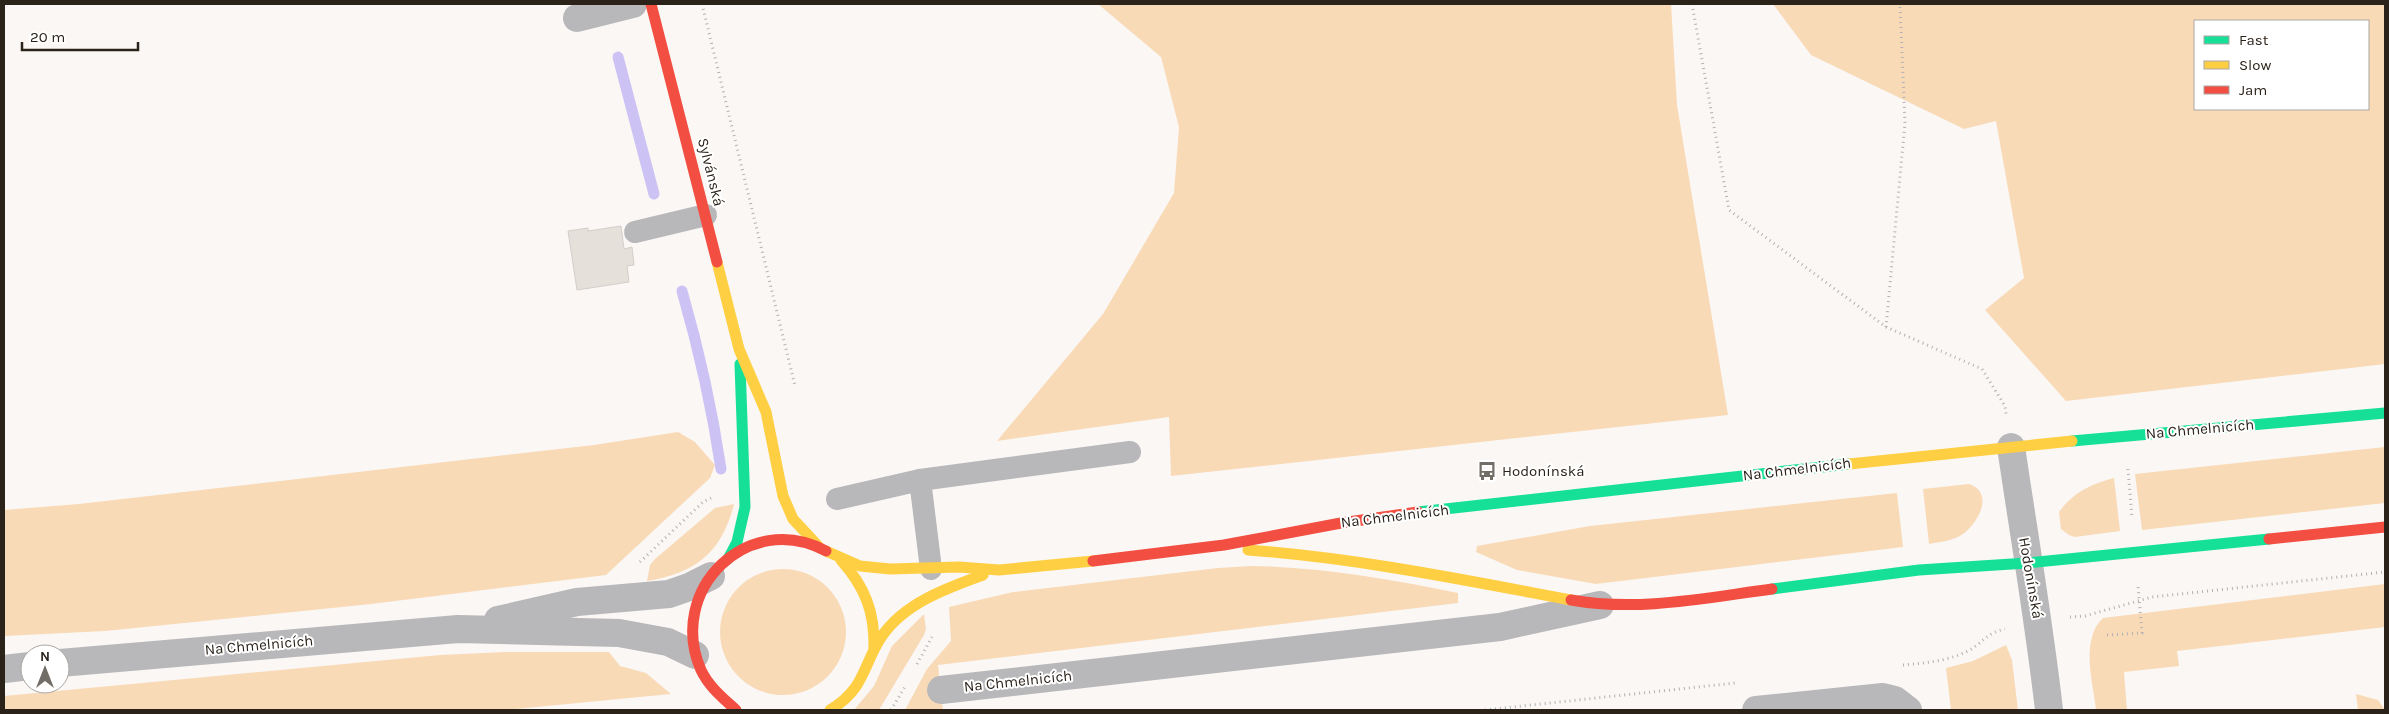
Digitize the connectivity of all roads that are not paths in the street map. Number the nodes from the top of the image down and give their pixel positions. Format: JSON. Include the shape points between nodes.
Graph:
{"nodes":[{"id":1,"x":634,"y":4,"type":"edge"},
{"id":2,"x":651,"y":4,"type":"edge"},
{"id":3,"x":577,"y":18,"type":"dead end"},
{"id":4,"x":706,"y":215,"type":"junction"},
{"id":5,"x":635,"y":232,"type":"dead end"},
{"id":6,"x":739,"y":349,"type":"junction"},
{"id":7,"x":2385,"y":412,"type":"edge"},
{"id":8,"x":2011,"y":446,"type":"junction"},
{"id":9,"x":1130,"y":452,"type":"dead end"},
{"id":10,"x":920,"y":480,"type":"junction"},
{"id":11,"x":837,"y":499,"type":"dead end"},
{"id":12,"x":2385,"y":528,"type":"edge"},
{"id":13,"x":819,"y":547,"type":"junction"},
{"id":14,"x":1211,"y":547,"type":"junction"},
{"id":15,"x":841,"y":560,"type":"junction"},
{"id":16,"x":2027,"y":563,"type":"junction"},
{"id":17,"x":719,"y":567,"type":"junction"},
{"id":18,"x":931,"y":569,"type":"junction"},
{"id":19,"x":997,"y":570,"type":"junction"},
{"id":20,"x":1600,"y":605,"type":"junction"},
{"id":21,"x":458,"y":630,"type":"junction"},
{"id":22,"x":874,"y":649,"type":"junction"},
{"id":23,"x":694,"y":655,"type":"junction"},
{"id":24,"x":70,"y":662,"type":"edge"},
{"id":25,"x":20,"y":667,"type":"edge"},
{"id":26,"x":4,"y":669,"type":"edge"},
{"id":27,"x":941,"y":690,"type":"dead end"},
{"id":28,"x":736,"y":710,"type":"edge"},
{"id":29,"x":831,"y":710,"type":"edge"},
{"id":30,"x":1756,"y":710,"type":"edge"},
{"id":31,"x":1908,"y":710,"type":"edge"},
{"id":32,"x":2049,"y":710,"type":"edge"}],
"edges":[{"from":1,"to":3,"type":"street"},
{"from":2,"to":4,"type":"street","name":"Sylvánská"},
{"from":4,"to":5,"type":"lane"},
{"from":4,"to":6,"type":"street","name":"Sylvánská"},
{"from":6,"to":13,"type":"street","name":"Sylvánská","via":[[766,412],[783,496],[802,532]]},
{"from":6,"to":17,"type":"street","name":"Sylvánská","via":[[745,508],[738,543]]},
{"from":7,"to":8,"type":"street","name":"Na Chmelnicích"},
{"from":8,"to":14,"type":"street","name":"Na Chmelnicích","via":[[1432,511],[1330,524]]},
{"from":8,"to":16,"type":"street","name":"Hodonínská"},
{"from":9,"to":10,"type":"lane"},
{"from":10,"to":11,"type":"lane"},
{"from":10,"to":18,"type":"lane"},
{"from":12,"to":16,"type":"street","name":"Na Chmelnicích"},
{"from":13,"to":15,"type":"street","name":"Na Chmelnicích"},
{"from":13,"to":17,"type":"street","name":"Na Chmelnicích","via":[[795,541],[771,541],[748,547]]},
{"from":14,"to":19,"type":"street","name":"Na Chmelnicích"},
{"from":14,"to":20,"type":"street","name":"Na Chmelnicích","via":[[1395,566]]},
{"from":15,"to":18,"type":"street","name":"Na Chmelnicích","via":[[884,569]]},
{"from":15,"to":22,"type":"street","name":"Na Chmelnicích","via":[[858,578],[870,600],[876,624]]},
{"from":16,"to":20,"type":"street","name":"Na Chmelnicích","via":[[1919,570],[1644,606]]},
{"from":16,"to":32,"type":"street","name":"Hodonínská","via":[[2039,621]]},
{"from":17,"to":21,"type":"street","name":"Na Chmelnicích","via":[[690,587],[669,594],[577,602]]},
{"from":17,"to":23,"type":"street","via":[[699,596],[692,618]]},
{"from":18,"to":19,"type":"street","name":"Na Chmelnicích"},
{"from":19,"to":22,"type":"street","name":"Na Chmelnicích","via":[[942,589],[913,606]]},
{"from":20,"to":27,"type":"street","name":"Na Chmelnicích","via":[[1500,627]]},
{"from":21,"to":23,"type":"street","name":"Na Chmelnicích","via":[[619,633],[668,642]]},
{"from":21,"to":24,"type":"street","name":"Na Chmelnicích"},
{"from":22,"to":29,"type":"street","name":"Na Chmelnicích","via":[[856,688]]},
{"from":23,"to":28,"type":"street","via":[[701,674],[712,689]]},
{"from":25,"to":26,"type":"street"},
{"from":30,"to":31,"type":"street","via":[[1883,697],[1895,700]]}]}
